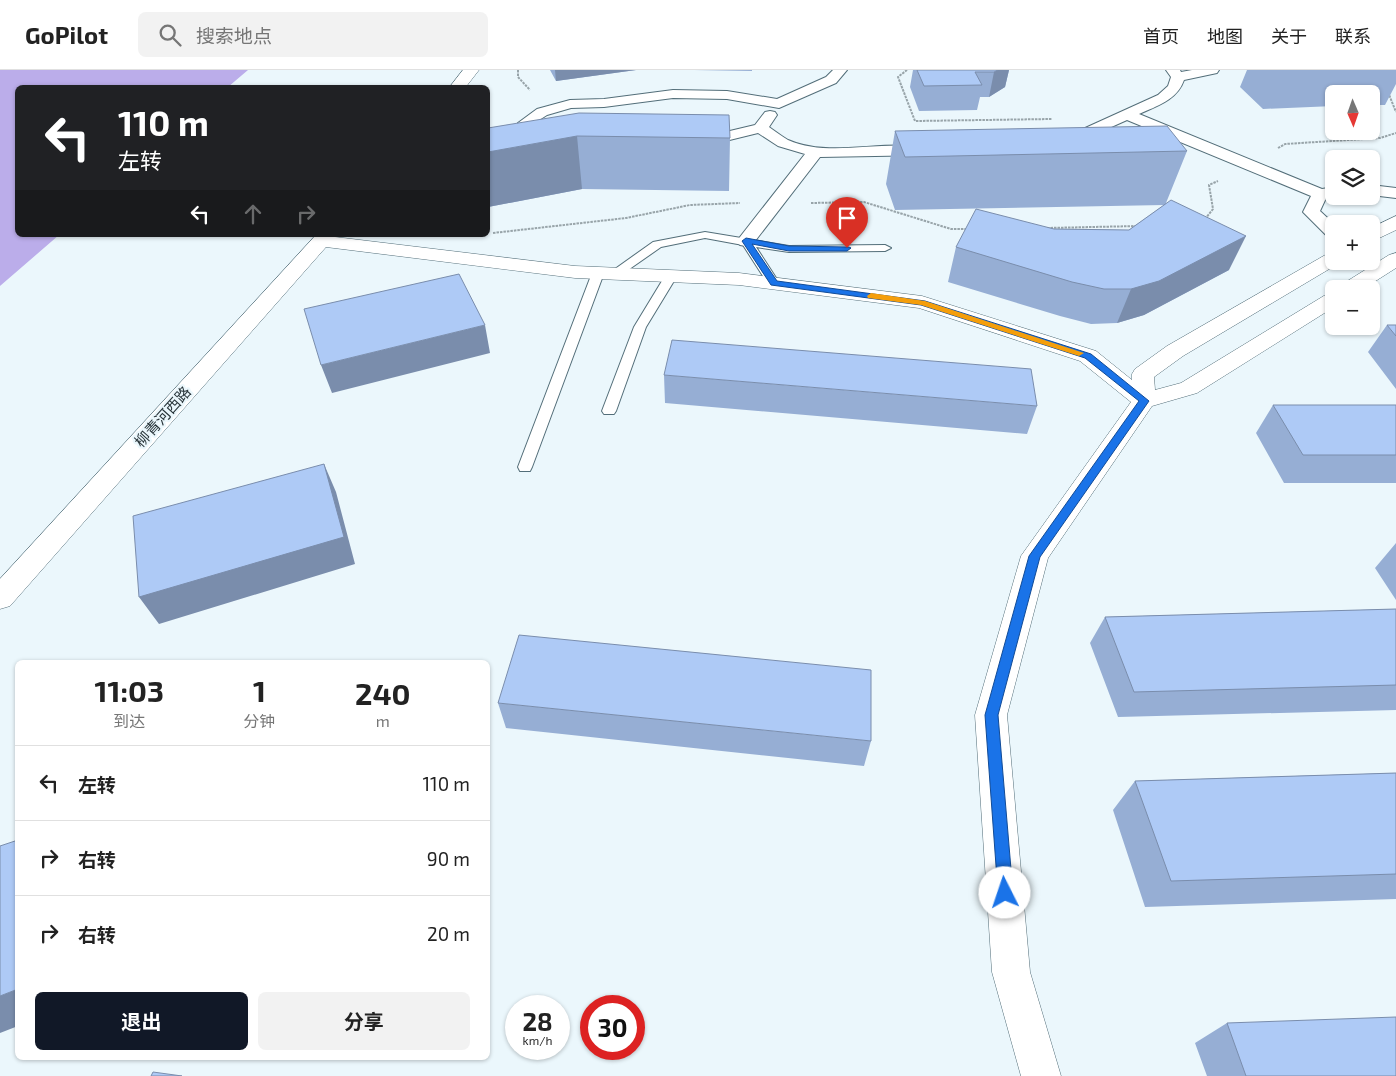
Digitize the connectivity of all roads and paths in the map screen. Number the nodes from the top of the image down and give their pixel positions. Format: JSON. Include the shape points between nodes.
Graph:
{"nodes":[{"id":1,"x":471,"y":70,"type":"edge"},
{"id":2,"x":840,"y":70,"type":"edge"},
{"id":3,"x":908,"y":70,"type":"edge"},
{"id":4,"x":1212,"y":70,"type":"edge"},
{"id":5,"x":1176,"y":74,"type":"edge"},
{"id":6,"x":458,"y":85,"type":"edge"},
{"id":7,"x":1388,"y":91,"type":"dead end"},
{"id":8,"x":779,"y":104,"type":"junction"},
{"id":9,"x":1396,"y":112,"type":"edge"},
{"id":10,"x":1125,"y":114,"type":"junction"},
{"id":11,"x":760,"y":128,"type":"junction"},
{"id":12,"x":1094,"y":129,"type":"junction"},
{"id":13,"x":1396,"y":133,"type":"edge"},
{"id":14,"x":560,"y":144,"type":"edge"},
{"id":15,"x":686,"y":144,"type":"edge"},
{"id":16,"x":1050,"y":148,"type":"edge"},
{"id":17,"x":815,"y":152,"type":"junction"},
{"id":18,"x":942,"y":154,"type":"edge"},
{"id":19,"x":1250,"y":165,"type":"junction"},
{"id":20,"x":1380,"y":191,"type":"edge"},
{"id":21,"x":1325,"y":192,"type":"edge"},
{"id":22,"x":1396,"y":194,"type":"edge"},
{"id":23,"x":1325,"y":195,"type":"edge"},
{"id":24,"x":775,"y":203,"type":"junction"},
{"id":25,"x":1203,"y":222,"type":"edge"},
{"id":26,"x":1396,"y":222,"type":"edge"},
{"id":27,"x":1325,"y":225,"type":"edge"},
{"id":28,"x":1138,"y":226,"type":"edge"},
{"id":29,"x":1039,"y":228,"type":"edge"},
{"id":30,"x":971,"y":229,"type":"edge"},
{"id":31,"x":1380,"y":231,"type":"edge"},
{"id":32,"x":490,"y":234,"type":"edge"},
{"id":33,"x":324,"y":238,"type":"edge"},
{"id":34,"x":746,"y":241,"type":"junction"},
{"id":35,"x":885,"y":248,"type":"dead end"},
{"id":36,"x":1396,"y":259,"type":"edge"},
{"id":37,"x":1325,"y":263,"type":"edge"},
{"id":38,"x":606,"y":273,"type":"junction"},
{"id":39,"x":672,"y":276,"type":"junction"},
{"id":40,"x":1362,"y":280,"type":"edge"},
{"id":41,"x":774,"y":284,"type":"junction"},
{"id":42,"x":1325,"y":304,"type":"edge"},
{"id":43,"x":1144,"y":401,"type":"junction"},
{"id":44,"x":609,"y":412,"type":"dead end"},
{"id":45,"x":526,"y":467,"type":"dead end"},
{"id":46,"x":0,"y":598,"type":"edge"},
{"id":47,"x":1042,"y":1076,"type":"edge"}],
"edges":[{"from":1,"to":6,"type":"street"},
{"from":2,"to":8,"type":"street","via":[[831,80]]},
{"from":3,"to":12,"type":"path","via":[[898,77],[915,121],[1036,118],[1067,121]]},
{"from":4,"to":5,"type":"street"},
{"from":5,"to":10,"type":"street","via":[[1174,88],[1163,98]]},
{"from":7,"to":9,"type":"path"},
{"from":8,"to":11,"type":"street"},
{"from":8,"to":14,"type":"street","via":[[728,94],[673,94],[570,104],[542,112],[525,123],[535,139]]},
{"from":10,"to":12,"type":"street"},
{"from":10,"to":19,"type":"street"},
{"from":11,"to":15,"type":"street","via":[[703,143]]},
{"from":11,"to":17,"type":"street","via":[[783,143]]},
{"from":12,"to":16,"type":"street"},
{"from":13,"to":19,"type":"path","via":[[1380,138],[1285,144]]},
{"from":17,"to":18,"type":"street","via":[[908,150]]},
{"from":17,"to":24,"type":"street"},
{"from":19,"to":21,"type":"street"},
{"from":19,"to":25,"type":"path","via":[[1209,185],[1213,209]]},
{"from":20,"to":22,"type":"street"},
{"from":23,"to":27,"type":"street","via":[[1311,212]]},
{"from":24,"to":30,"type":"path","via":[[864,202],[951,230]]},
{"from":24,"to":32,"type":"path","via":[[690,205],[626,218]]},
{"from":24,"to":34,"type":"street"},
{"from":26,"to":31,"type":"street"},
{"from":28,"to":29,"type":"path"},
{"from":33,"to":38,"type":"street","via":[[575,272]]},
{"from":33,"to":46,"type":"street","name":"柳青河西路"},
{"from":34,"to":35,"type":"lane","via":[[789,249]]},
{"from":34,"to":38,"type":"lane","via":[[705,235],[657,244]]},
{"from":34,"to":41,"type":"lane"},
{"from":36,"to":40,"type":"street"},
{"from":37,"to":43,"type":"street","via":[[1175,351],[1143,374]]},
{"from":38,"to":39,"type":"street"},
{"from":38,"to":45,"type":"lane"},
{"from":39,"to":41,"type":"street"},
{"from":39,"to":44,"type":"lane","via":[[640,327]]},
{"from":41,"to":43,"type":"street","via":[[922,302],[1088,356]]},
{"from":42,"to":43,"type":"street","via":[[1189,388]]},
{"from":43,"to":47,"type":"street","via":[[1035,556],[991,715],[1012,972]]}]}
